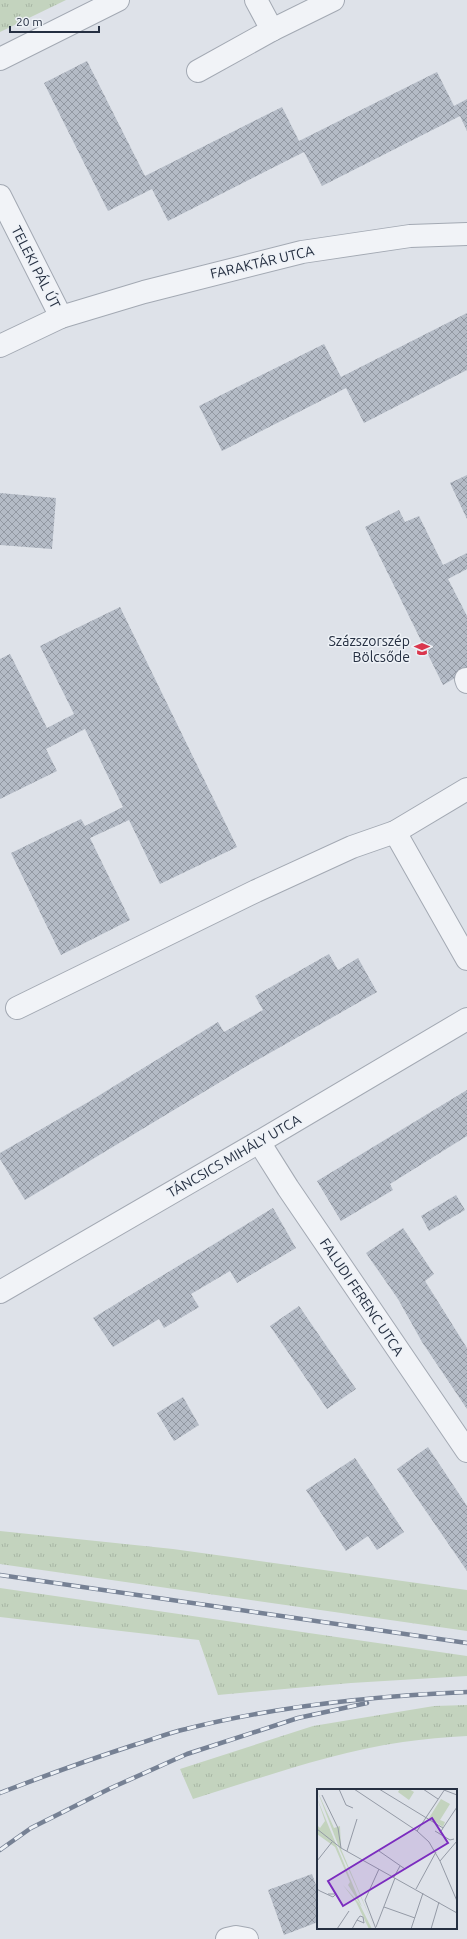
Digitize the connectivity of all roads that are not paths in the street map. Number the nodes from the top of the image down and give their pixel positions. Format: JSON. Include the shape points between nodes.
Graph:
{"nodes":[{"id":1,"x":118,"y":0,"type":"edge"},
{"id":2,"x":256,"y":0,"type":"edge"},
{"id":3,"x":333,"y":0,"type":"edge"},
{"id":4,"x":272,"y":30,"type":"junction"},
{"id":5,"x":0,"y":59,"type":"edge"},
{"id":6,"x":198,"y":71,"type":"dead end"},
{"id":7,"x":0,"y":196,"type":"edge"},
{"id":8,"x":467,"y":234,"type":"edge"},
{"id":9,"x":61,"y":317,"type":"junction"},
{"id":10,"x":0,"y":346,"type":"edge"},
{"id":11,"x":467,"y":788,"type":"edge"},
{"id":12,"x":395,"y":832,"type":"junction"},
{"id":13,"x":467,"y":959,"type":"edge"},
{"id":14,"x":16,"y":1008,"type":"dead end"},
{"id":15,"x":467,"y":1019,"type":"edge"},
{"id":16,"x":260,"y":1142,"type":"junction"},
{"id":17,"x":0,"y":1292,"type":"edge"},
{"id":18,"x":467,"y":1451,"type":"edge"},
{"id":19,"x":228,"y":1939,"type":"edge"},
{"id":20,"x":247,"y":1939,"type":"edge"}],
"edges":[{"from":1,"to":5,"type":"street"},
{"from":2,"to":4,"type":"street"},
{"from":3,"to":4,"type":"street"},
{"from":4,"to":6,"type":"street"},
{"from":7,"to":9,"type":"street","name":"TELEKI PÁL ÚT"},
{"from":8,"to":9,"type":"street","name":"FARAKTÁR UTCA","via":[[410,236],[302,252],[144,292]]},
{"from":9,"to":10,"type":"street","name":"FARAKTÁR UTCA"},
{"from":11,"to":12,"type":"street"},
{"from":12,"to":13,"type":"street"},
{"from":12,"to":14,"type":"street","via":[[352,847],[256,891]]},
{"from":15,"to":16,"type":"street","name":"TÁNCSICS MIHÁLY UTCA"},
{"from":16,"to":17,"type":"street","name":"TÁNCSICS MIHÁLY UTCA"},
{"from":16,"to":18,"type":"street","name":"FALUDI FERENC UTCA","via":[[288,1188]]},
{"from":19,"to":20,"type":"street"}]}
